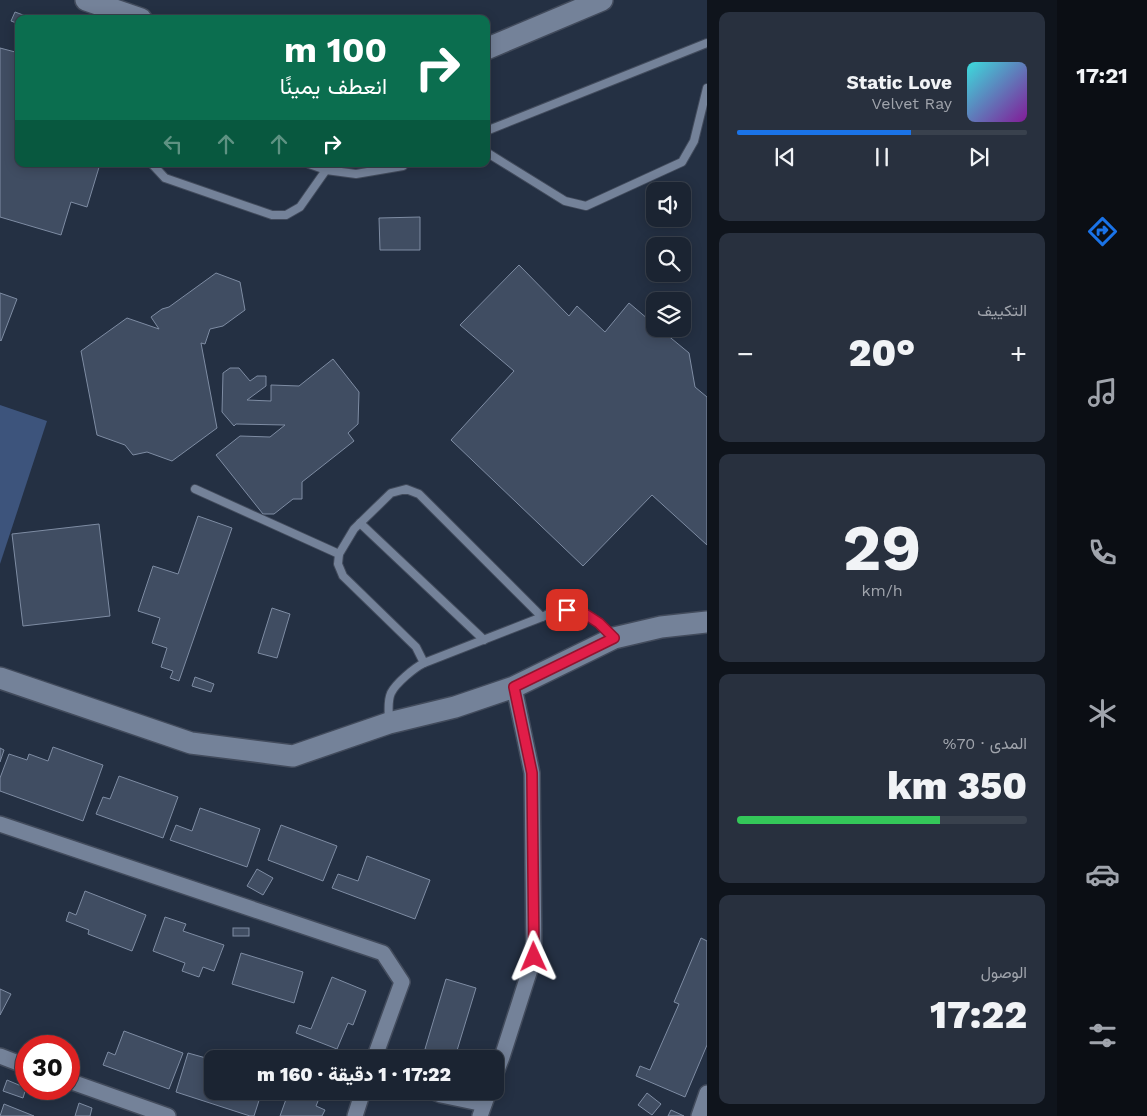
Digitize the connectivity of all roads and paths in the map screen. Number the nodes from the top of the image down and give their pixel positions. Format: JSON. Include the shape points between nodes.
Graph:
{"nodes":[{"id":1,"x":86,"y":0,"type":"edge"},
{"id":2,"x":602,"y":0,"type":"edge"},
{"id":3,"x":574,"y":6,"type":"edge"},
{"id":4,"x":129,"y":15,"type":"edge"},
{"id":5,"x":707,"y":43,"type":"edge"},
{"id":6,"x":490,"y":47,"type":"edge"},
{"id":7,"x":707,"y":88,"type":"edge"},
{"id":8,"x":490,"y":129,"type":"edge"},
{"id":9,"x":490,"y":155,"type":"edge"},
{"id":10,"x":155,"y":167,"type":"edge"},
{"id":11,"x":318,"y":167,"type":"edge"},
{"id":12,"x":390,"y":167,"type":"edge"},
{"id":13,"x":326,"y":170,"type":"junction"},
{"id":14,"x":195,"y":489,"type":"dead end"},
{"id":15,"x":360,"y":523,"type":"junction"},
{"id":16,"x":339,"y":554,"type":"junction"},
{"id":17,"x":542,"y":617,"type":"junction"},
{"id":18,"x":707,"y":622,"type":"edge"},
{"id":19,"x":614,"y":638,"type":"junction"},
{"id":20,"x":484,"y":640,"type":"junction"},
{"id":21,"x":424,"y":664,"type":"junction"},
{"id":22,"x":0,"y":678,"type":"edge"},
{"id":23,"x":514,"y":687,"type":"junction"},
{"id":24,"x":389,"y":723,"type":"junction"},
{"id":25,"x":0,"y":824,"type":"edge"},
{"id":26,"x":377,"y":1050,"type":"edge"},
{"id":27,"x":504,"y":1051,"type":"edge"},
{"id":28,"x":0,"y":1056,"type":"edge"},
{"id":29,"x":15,"y":1062,"type":"edge"},
{"id":30,"x":80,"y":1085,"type":"edge"},
{"id":31,"x":707,"y":1093,"type":"edge"},
{"id":32,"x":360,"y":1100,"type":"edge"},
{"id":33,"x":465,"y":1100,"type":"edge"},
{"id":34,"x":484,"y":1104,"type":"edge"},
{"id":35,"x":168,"y":1116,"type":"edge"},
{"id":36,"x":355,"y":1116,"type":"edge"},
{"id":37,"x":699,"y":1116,"type":"edge"}],
"edges":[{"from":1,"to":4,"type":"street"},
{"from":2,"to":3,"type":"street"},
{"from":3,"to":6,"type":"street"},
{"from":5,"to":8,"type":"lane"},
{"from":7,"to":9,"type":"lane","via":[[694,141],[682,162],[586,206],[565,202]]},
{"from":10,"to":13,"type":"lane","via":[[165,178],[272,215],[286,215],[300,207]]},
{"from":11,"to":13,"type":"lane"},
{"from":12,"to":13,"type":"lane","via":[[356,174]]},
{"from":14,"to":16,"type":"lane"},
{"from":15,"to":16,"type":"lane"},
{"from":15,"to":17,"type":"lane","via":[[391,493],[406,489],[419,494]]},
{"from":15,"to":20,"type":"lane"},
{"from":16,"to":21,"type":"lane","via":[[338,564],[343,576],[416,647]]},
{"from":17,"to":19,"type":"lane","via":[[556,610],[582,612]]},
{"from":17,"to":20,"type":"lane"},
{"from":18,"to":19,"type":"street","via":[[661,627]]},
{"from":19,"to":23,"type":"street"},
{"from":20,"to":21,"type":"lane"},
{"from":21,"to":24,"type":"lane","via":[[416,667],[391,692]]},
{"from":22,"to":24,"type":"street","via":[[191,743],[293,756]]},
{"from":23,"to":24,"type":"street","via":[[455,708]]},
{"from":23,"to":27,"type":"street","via":[[532,773],[534,957]]},
{"from":25,"to":26,"type":"street","via":[[383,953],[402,982]]},
{"from":28,"to":29,"type":"street"},
{"from":30,"to":35,"type":"street"},
{"from":31,"to":37,"type":"street"},
{"from":32,"to":36,"type":"street"},
{"from":33,"to":34,"type":"street"}]}
